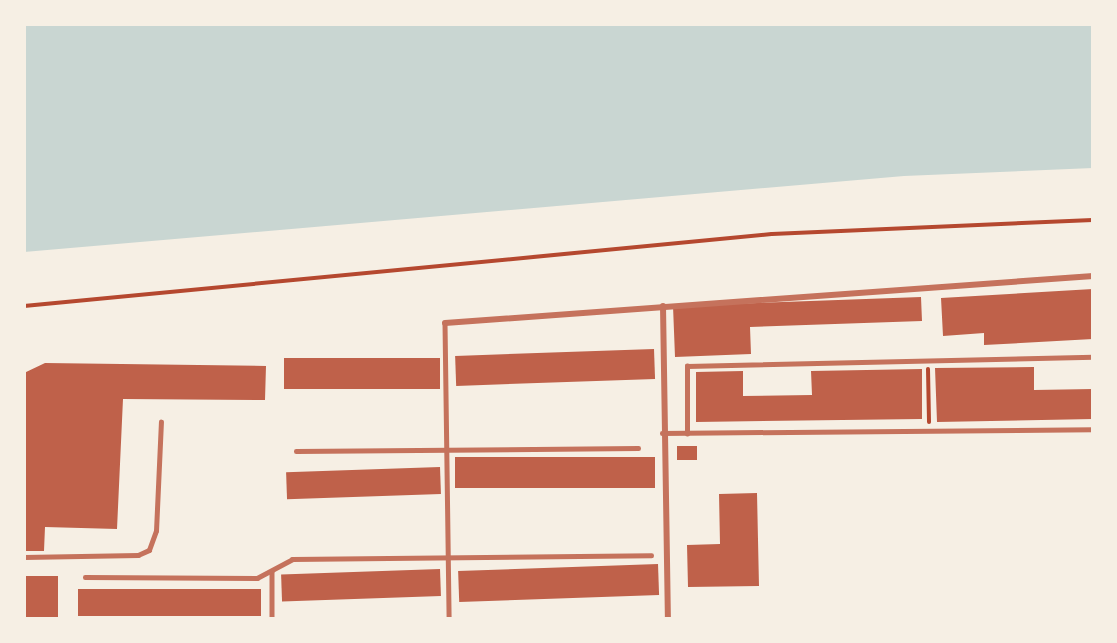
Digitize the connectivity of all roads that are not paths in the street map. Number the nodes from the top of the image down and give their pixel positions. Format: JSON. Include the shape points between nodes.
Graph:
{"nodes":[{"id":1,"x":1093,"y":276,"type":"edge"},
{"id":2,"x":663,"y":306,"type":"junction"},
{"id":3,"x":445,"y":323,"type":"joint"},
{"id":4,"x":1093,"y":357,"type":"edge"},
{"id":5,"x":161,"y":422,"type":"dead end"},
{"id":6,"x":1093,"y":429,"type":"edge"},
{"id":7,"x":662,"y":434,"type":"junction"},
{"id":8,"x":687,"y":434,"type":"junction"},
{"id":9,"x":638,"y":448,"type":"dead end"},
{"id":10,"x":446,"y":450,"type":"junction"},
{"id":11,"x":296,"y":451,"type":"dead end"},
{"id":12,"x":651,"y":555,"type":"dead end"},
{"id":13,"x":24,"y":557,"type":"edge"},
{"id":14,"x":448,"y":558,"type":"junction"},
{"id":15,"x":272,"y":572,"type":"junction"},
{"id":16,"x":85,"y":578,"type":"dead end"},
{"id":17,"x":272,"y":619,"type":"edge"},
{"id":18,"x":448,"y":619,"type":"edge"},
{"id":19,"x":668,"y":619,"type":"edge"}],
"edges":[{"from":1,"to":2,"type":"street"},
{"from":2,"to":3,"type":"street"},
{"from":2,"to":7,"type":"street"},
{"from":3,"to":10,"type":"lane"},
{"from":4,"to":8,"type":"lane","via":[[687,366]]},
{"from":5,"to":13,"type":"lane","via":[[156,531],[149,550],[138,555]]},
{"from":6,"to":8,"type":"lane"},
{"from":7,"to":8,"type":"lane"},
{"from":7,"to":19,"type":"street"},
{"from":9,"to":10,"type":"lane"},
{"from":10,"to":11,"type":"lane"},
{"from":10,"to":14,"type":"lane"},
{"from":12,"to":14,"type":"lane"},
{"from":14,"to":15,"type":"lane","via":[[292,559]]},
{"from":14,"to":18,"type":"lane"},
{"from":15,"to":16,"type":"lane","via":[[257,578]]},
{"from":15,"to":17,"type":"lane"}]}
